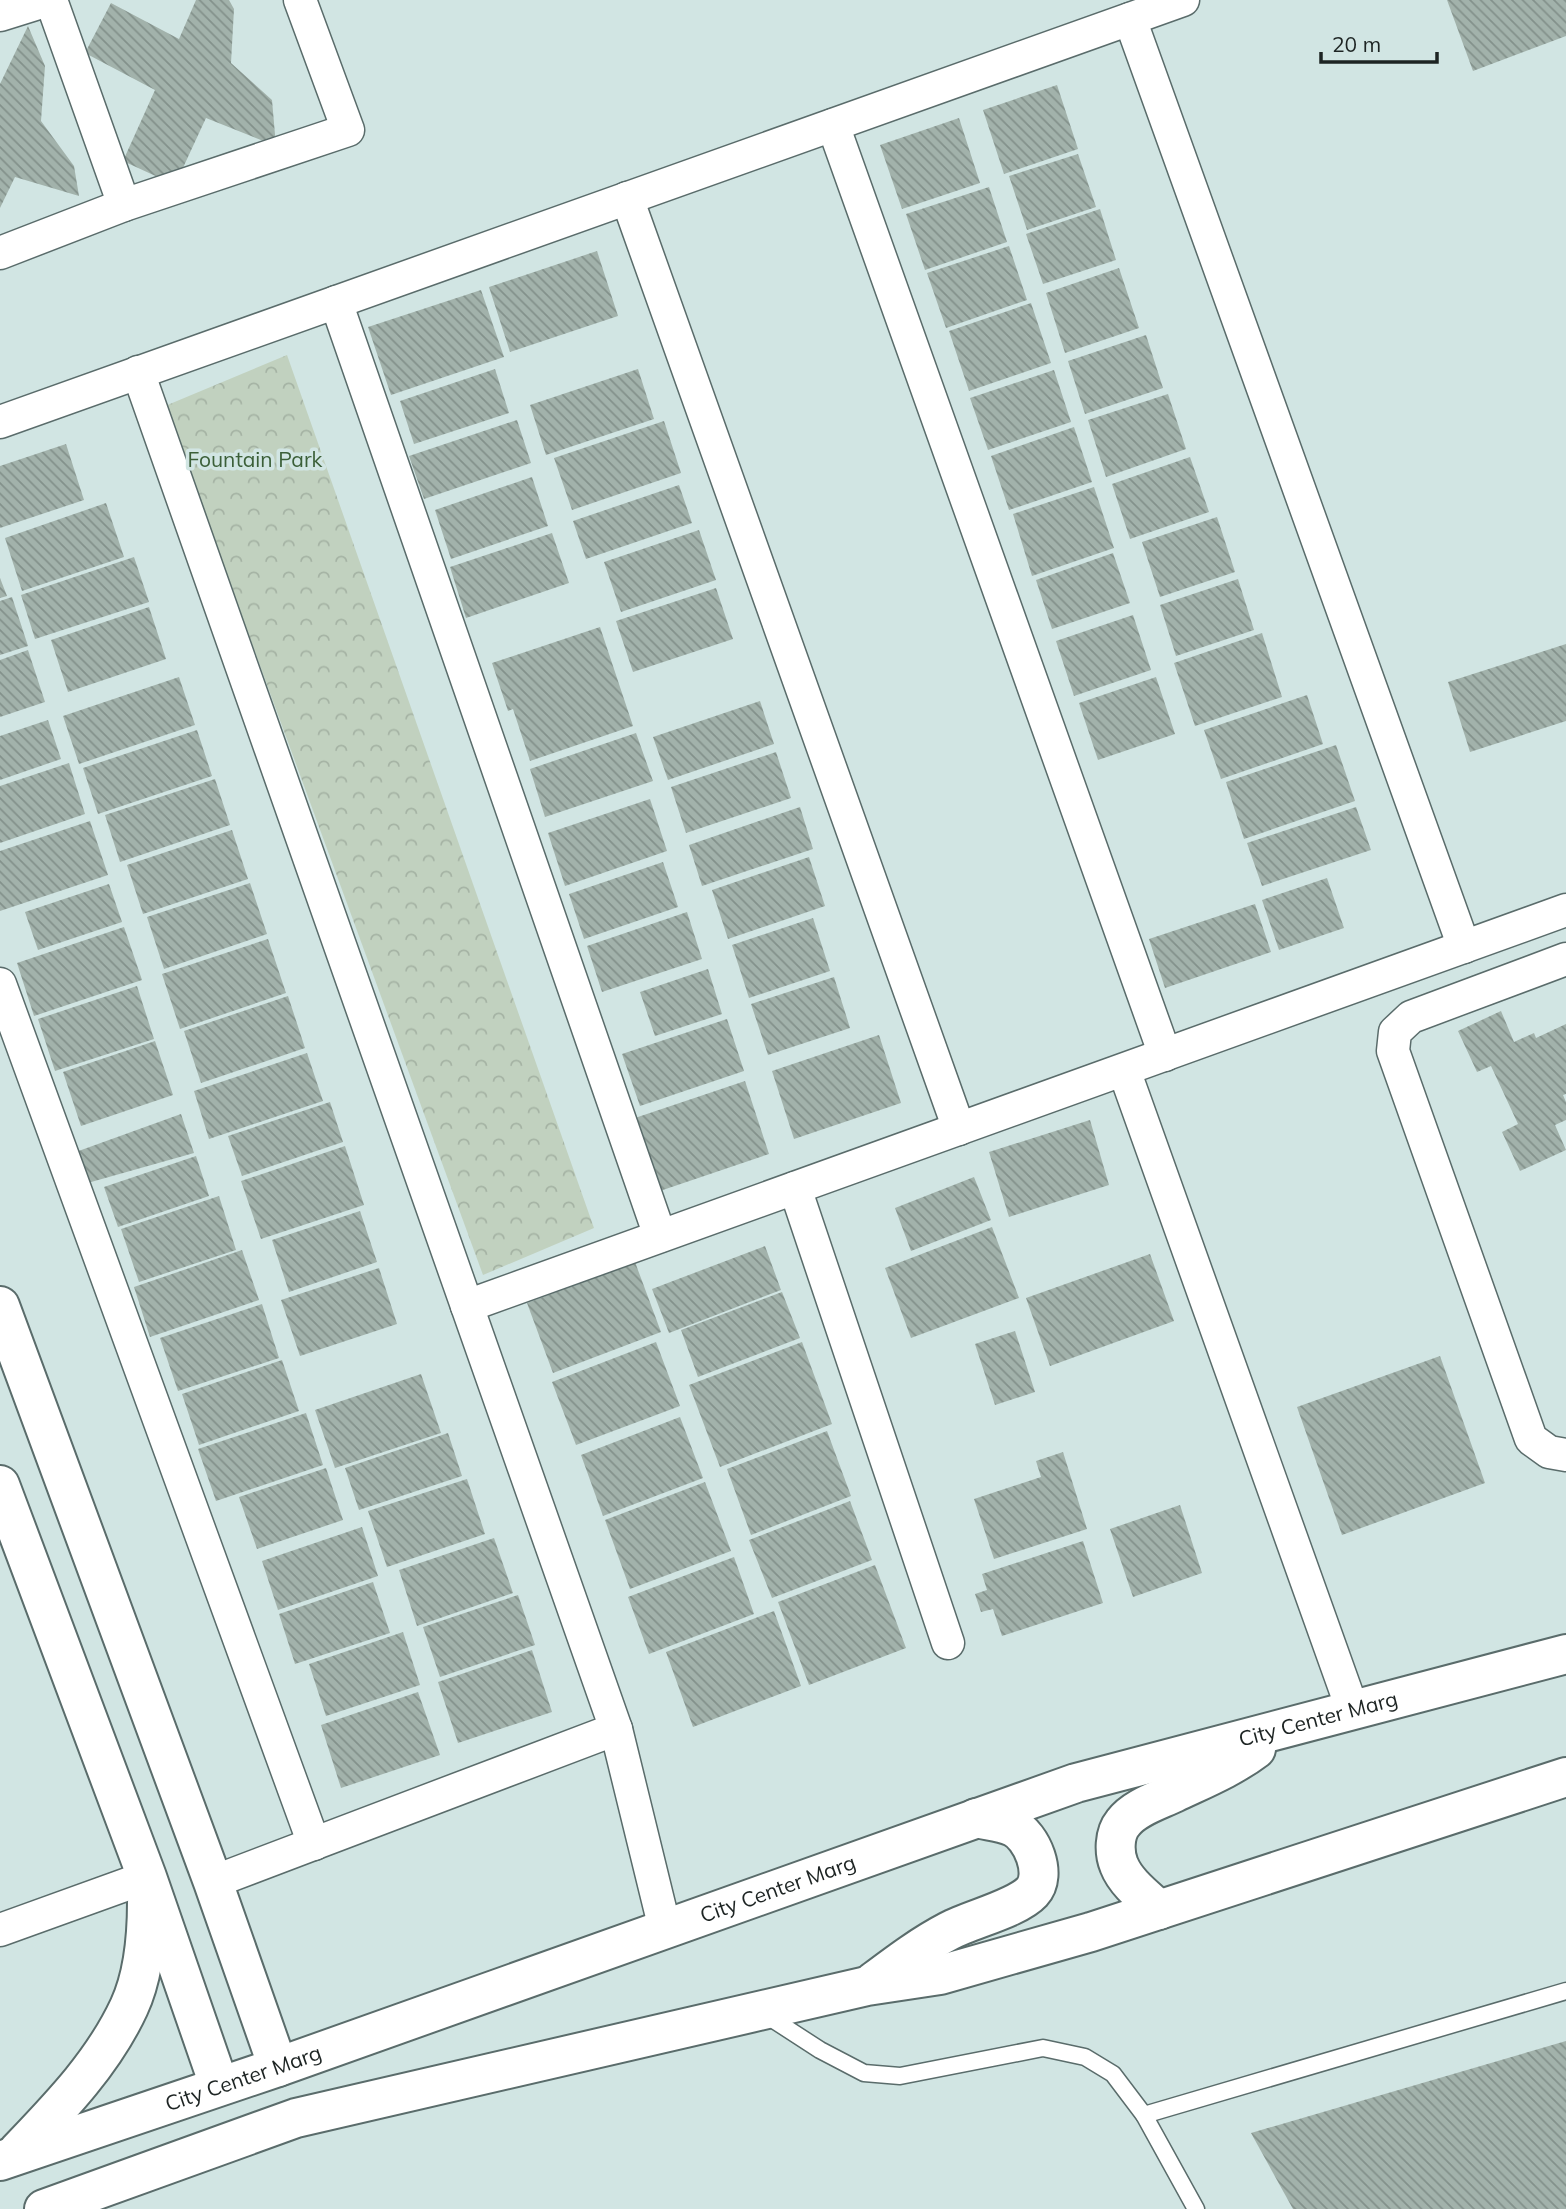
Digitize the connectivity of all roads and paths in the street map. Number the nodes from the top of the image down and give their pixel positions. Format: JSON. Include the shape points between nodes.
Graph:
{"nodes":[{"id":1,"x":49,"y":0,"type":"edge"},
{"id":2,"x":300,"y":0,"type":"edge"},
{"id":3,"x":1183,"y":0,"type":"edge"},
{"id":4,"x":0,"y":15,"type":"edge"},
{"id":5,"x":1130,"y":19,"type":"junction"},
{"id":6,"x":833,"y":125,"type":"junction"},
{"id":7,"x":626,"y":198,"type":"junction"},
{"id":8,"x":124,"y":205,"type":"junction"},
{"id":9,"x":0,"y":253,"type":"edge"},
{"id":10,"x":336,"y":302,"type":"junction"},
{"id":11,"x":138,"y":372,"type":"junction"},
{"id":12,"x":0,"y":422,"type":"edge"},
{"id":13,"x":1566,"y":910,"type":"edge"},
{"id":14,"x":1464,"y":947,"type":"junction"},
{"id":15,"x":1566,"y":959,"type":"edge"},
{"id":16,"x":0,"y":984,"type":"edge"},
{"id":17,"x":1165,"y":1055,"type":"junction"},
{"id":18,"x":1124,"y":1070,"type":"junction"},
{"id":19,"x":959,"y":1129,"type":"junction"},
{"id":20,"x":795,"y":1188,"type":"junction"},
{"id":21,"x":660,"y":1236,"type":"junction"},
{"id":22,"x":0,"y":1306,"type":"edge"},
{"id":23,"x":467,"y":1306,"type":"junction"},
{"id":24,"x":1566,"y":1455,"type":"edge"},
{"id":25,"x":0,"y":1485,"type":"edge"},
{"id":26,"x":948,"y":1643,"type":"dead end"},
{"id":27,"x":1566,"y":1654,"type":"edge"},
{"id":28,"x":1353,"y":1711,"type":"junction"},
{"id":29,"x":616,"y":1729,"type":"junction"},
{"id":30,"x":1283,"y":1729,"type":"junction"},
{"id":31,"x":1566,"y":1777,"type":"edge"},
{"id":32,"x":976,"y":1818,"type":"junction"},
{"id":33,"x":314,"y":1844,"type":"junction"},
{"id":34,"x":146,"y":1877,"type":"junction"},
{"id":35,"x":213,"y":1882,"type":"junction"},
{"id":36,"x":1158,"y":1910,"type":"junction"},
{"id":37,"x":666,"y":1929,"type":"junction"},
{"id":38,"x":0,"y":1930,"type":"edge"},
{"id":39,"x":867,"y":1986,"type":"junction"},
{"id":40,"x":1566,"y":1991,"type":"edge"},
{"id":41,"x":761,"y":2012,"type":"junction"},
{"id":42,"x":278,"y":2067,"type":"junction"},
{"id":43,"x":219,"y":2085,"type":"junction"},
{"id":44,"x":1144,"y":2115,"type":"junction"},
{"id":45,"x":6,"y":2159,"type":"edge"},
{"id":46,"x":44,"y":2209,"type":"edge"},
{"id":47,"x":1196,"y":2209,"type":"edge"}],
"edges":[{"from":1,"to":4,"type":"street"},
{"from":1,"to":8,"type":"street"},
{"from":2,"to":8,"type":"street","via":[[348,130]]},
{"from":3,"to":5,"type":"street"},
{"from":5,"to":6,"type":"street"},
{"from":5,"to":14,"type":"street"},
{"from":6,"to":7,"type":"street"},
{"from":6,"to":17,"type":"street"},
{"from":7,"to":10,"type":"street"},
{"from":7,"to":19,"type":"street"},
{"from":8,"to":9,"type":"street"},
{"from":10,"to":11,"type":"street"},
{"from":10,"to":21,"type":"street"},
{"from":11,"to":12,"type":"street"},
{"from":11,"to":23,"type":"street"},
{"from":13,"to":14,"type":"street"},
{"from":14,"to":17,"type":"street"},
{"from":15,"to":24,"type":"street","via":[[1411,1017],[1395,1032],[1393,1051],[1531,1438],[1549,1452]]},
{"from":16,"to":33,"type":"street"},
{"from":17,"to":18,"type":"street"},
{"from":18,"to":19,"type":"street"},
{"from":18,"to":28,"type":"street"},
{"from":19,"to":20,"type":"street"},
{"from":20,"to":21,"type":"street"},
{"from":20,"to":26,"type":"street"},
{"from":21,"to":23,"type":"street"},
{"from":22,"to":35,"type":"street"},
{"from":23,"to":29,"type":"street"},
{"from":25,"to":34,"type":"street"},
{"from":27,"to":28,"type":"street","name":"City Center Marg"},
{"from":28,"to":30,"type":"street","name":"City Center Marg"},
{"from":29,"to":33,"type":"street"},
{"from":29,"to":37,"type":"street"},
{"from":30,"to":32,"type":"street","name":"City Center Marg","via":[[1076,1783]]},
{"from":30,"to":36,"type":"street","via":[[1247,1755],[1144,1807],[1122,1824],[1117,1835],[1119,1867]]},
{"from":31,"to":36,"type":"street"},
{"from":32,"to":37,"type":"street","name":"City Center Marg"},
{"from":32,"to":39,"type":"street","via":[[1016,1828],[1025,1838],[1041,1876],[1035,1889],[950,1930]]},
{"from":33,"to":35,"type":"street"},
{"from":34,"to":38,"type":"street"},
{"from":34,"to":43,"type":"street"},
{"from":34,"to":45,"type":"street","via":[[144,1952],[130,2006],[79,2086]]},
{"from":35,"to":42,"type":"street"},
{"from":36,"to":39,"type":"street","via":[[940,1975]]},
{"from":37,"to":42,"type":"street","name":"City Center Marg"},
{"from":39,"to":41,"type":"street"},
{"from":40,"to":44,"type":"lane"},
{"from":41,"to":44,"type":"lane","via":[[864,2073],[900,2076],[1043,2048],[1085,2057],[1113,2074]]},
{"from":41,"to":46,"type":"street","via":[[296,2118]]},
{"from":42,"to":43,"type":"street","name":"City Center Marg"},
{"from":43,"to":45,"type":"street","name":"City Center Marg"},
{"from":44,"to":47,"type":"lane"}]}
